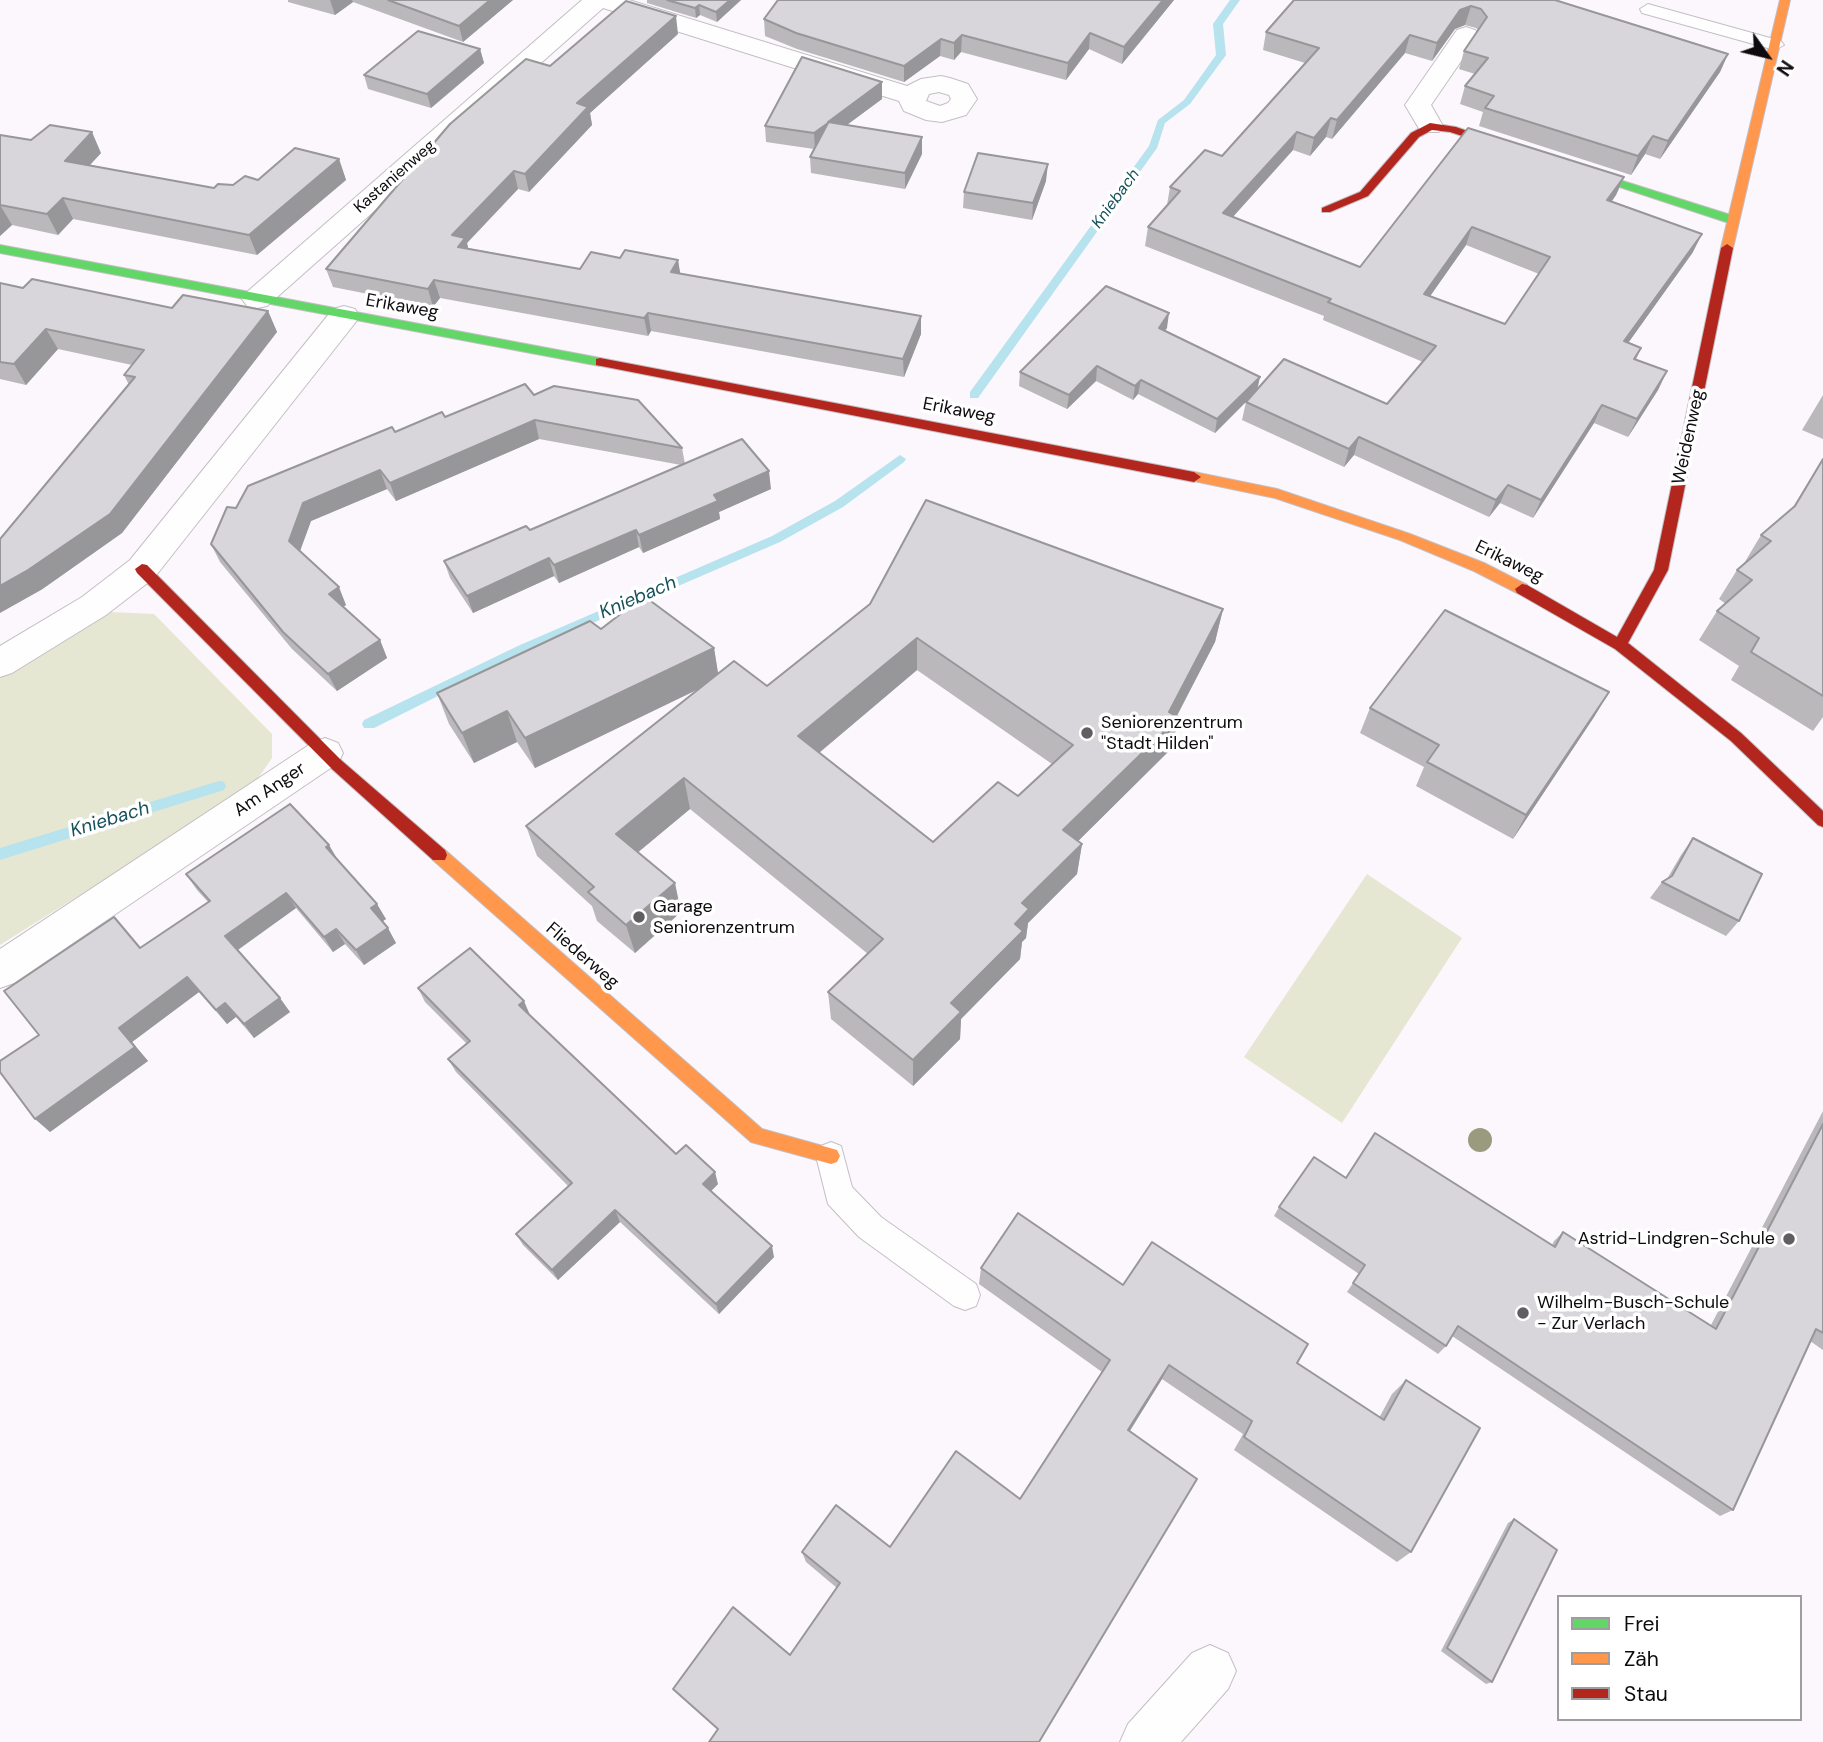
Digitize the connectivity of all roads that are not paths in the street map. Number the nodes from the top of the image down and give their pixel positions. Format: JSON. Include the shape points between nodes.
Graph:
{"nodes":[{"id":1,"x":597,"y":0,"type":"edge"},
{"id":2,"x":603,"y":0,"type":"edge"},
{"id":3,"x":1785,"y":0,"type":"edge"},
{"id":4,"x":1648,"y":9,"type":"dead end"},
{"id":5,"x":1466,"y":35,"type":"dead end"},
{"id":6,"x":1775,"y":45,"type":"junction"},
{"id":7,"x":912,"y":96,"type":"dead end"},
{"id":8,"x":1430,"y":126,"type":"junction"},
{"id":9,"x":1529,"y":154,"type":"edge"},
{"id":10,"x":1555,"y":162,"type":"edge"},
{"id":11,"x":1326,"y":210,"type":"dead end"},
{"id":12,"x":1733,"y":220,"type":"junction"},
{"id":13,"x":0,"y":249,"type":"edge"},
{"id":14,"x":257,"y":299,"type":"junction"},
{"id":15,"x":344,"y":316,"type":"junction"},
{"id":16,"x":142,"y":569,"type":"junction"},
{"id":17,"x":1620,"y":645,"type":"junction"},
{"id":18,"x":0,"y":663,"type":"edge"},
{"id":19,"x":325,"y":753,"type":"junction"},
{"id":20,"x":1823,"y":821,"type":"edge"},
{"id":21,"x":0,"y":971,"type":"edge"},
{"id":22,"x":831,"y":1156,"type":"joint"},
{"id":23,"x":965,"y":1295,"type":"dead end"},
{"id":24,"x":1210,"y":1671,"type":"dead end"},
{"id":25,"x":1146,"y":1742,"type":"edge"}],
"edges":[{"from":1,"to":14,"type":"street","name":"Kastanienweg"},
{"from":2,"to":7,"type":"street"},
{"from":3,"to":6,"type":"street","name":"Weidenweg"},
{"from":4,"to":6,"type":"lane"},
{"from":5,"to":8,"type":"street","via":[[1418,105]]},
{"from":6,"to":12,"type":"street","name":"Weidenweg"},
{"from":8,"to":9,"type":"street"},
{"from":8,"to":11,"type":"street","via":[[1415,135],[1364,194]]},
{"from":10,"to":12,"type":"street"},
{"from":12,"to":17,"type":"street","name":"Weidenweg","via":[[1661,570]]},
{"from":13,"to":14,"type":"street","name":"Erikaweg"},
{"from":14,"to":15,"type":"street","name":"Erikaweg"},
{"from":15,"to":16,"type":"street"},
{"from":15,"to":17,"type":"street","name":"Erikaweg","via":[[868,412],[1276,494],[1479,567]]},
{"from":16,"to":18,"type":"street","via":[[94,606]]},
{"from":16,"to":19,"type":"street","name":"Am Anger"},
{"from":17,"to":20,"type":"street","name":"Erikaweg","via":[[1736,737]]},
{"from":19,"to":21,"type":"street","name":"Am Anger"},
{"from":19,"to":22,"type":"street","name":"Fliederweg","via":[[757,1136]]},
{"from":22,"to":23,"type":"lane","via":[[839,1194],[870,1227]]},
{"from":24,"to":25,"type":"street"}]}
